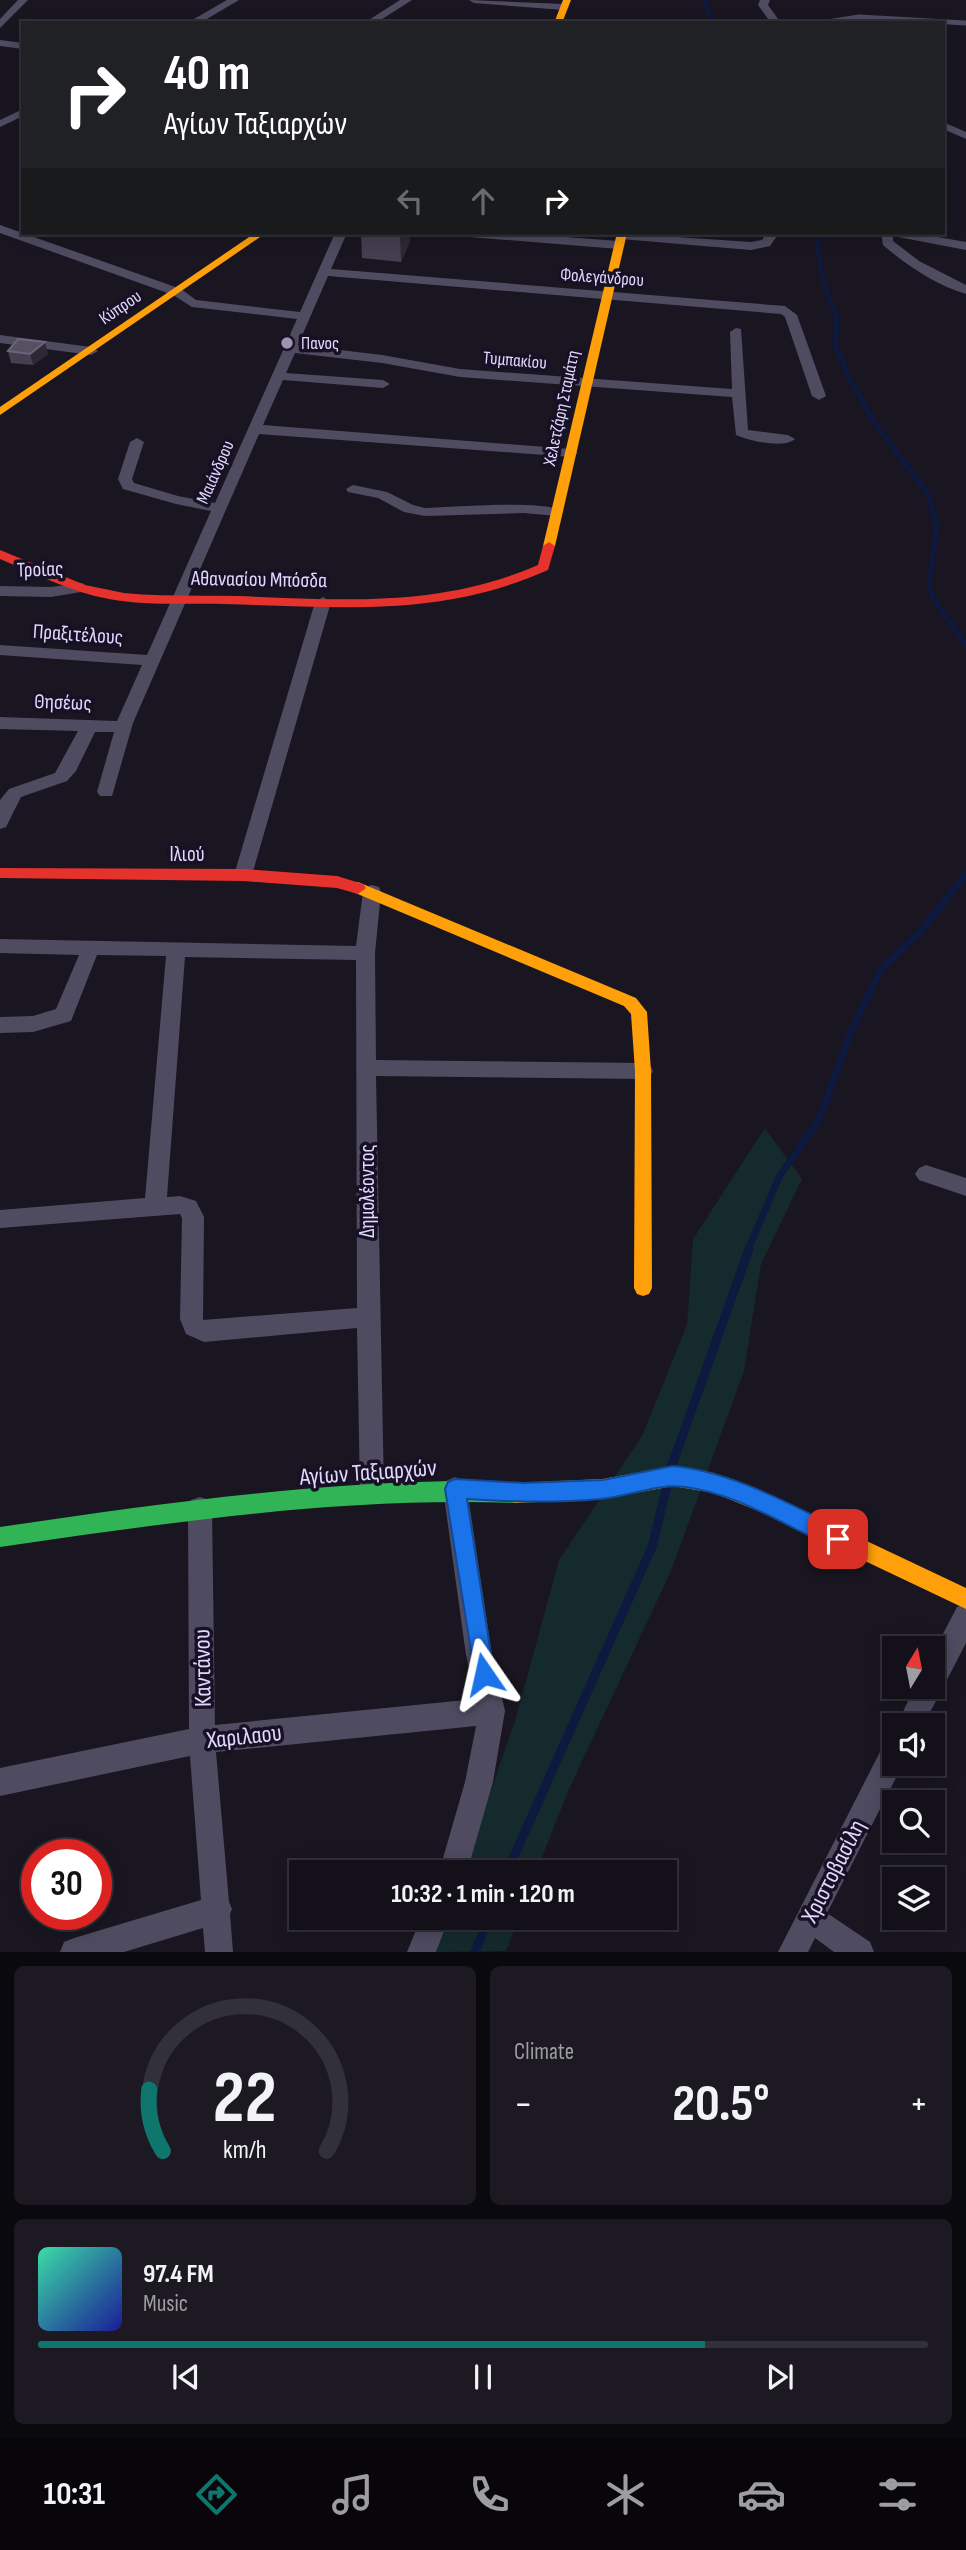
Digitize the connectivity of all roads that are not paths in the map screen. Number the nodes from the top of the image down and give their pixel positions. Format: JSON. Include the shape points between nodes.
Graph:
{"nodes":[{"id":1,"x":23,"y":0,"type":"edge"},
{"id":2,"x":234,"y":0,"type":"edge"},
{"id":3,"x":407,"y":0,"type":"edge"},
{"id":4,"x":474,"y":0,"type":"edge"},
{"id":5,"x":765,"y":0,"type":"edge"},
{"id":6,"x":563,"y":10,"type":"edge"},
{"id":7,"x":196,"y":21,"type":"edge"},
{"id":8,"x":372,"y":21,"type":"edge"},
{"id":9,"x":774,"y":21,"type":"edge"},
{"id":10,"x":834,"y":21,"type":"edge"},
{"id":11,"x":930,"y":21,"type":"edge"},
{"id":12,"x":945,"y":22,"type":"edge"},
{"id":13,"x":966,"y":23,"type":"edge"},
{"id":14,"x":0,"y":25,"type":"edge"},
{"id":15,"x":0,"y":43,"type":"edge"},
{"id":16,"x":21,"y":46,"type":"edge"},
{"id":17,"x":21,"y":113,"type":"edge"},
{"id":18,"x":3,"y":121,"type":"edge"},
{"id":19,"x":21,"y":125,"type":"edge"},
{"id":20,"x":945,"y":126,"type":"edge"},
{"id":21,"x":966,"y":136,"type":"edge"},
{"id":22,"x":9,"y":232,"type":"edge"},
{"id":23,"x":258,"y":235,"type":"edge"},
{"id":24,"x":340,"y":235,"type":"edge"},
{"id":25,"x":530,"y":235,"type":"edge"},
{"id":26,"x":772,"y":235,"type":"edge"},
{"id":27,"x":887,"y":235,"type":"edge"},
{"id":28,"x":908,"y":235,"type":"edge"},
{"id":29,"x":621,"y":238,"type":"edge"},
{"id":30,"x":966,"y":246,"type":"edge"},
{"id":31,"x":324,"y":272,"type":"junction"},
{"id":32,"x":966,"y":290,"type":"edge"},
{"id":33,"x":177,"y":292,"type":"junction"},
{"id":34,"x":605,"y":295,"type":"junction"},
{"id":35,"x":304,"y":316,"type":"junction"},
{"id":36,"x":736,"y":332,"type":"dead end"},
{"id":37,"x":0,"y":339,"type":"edge"},
{"id":38,"x":290,"y":348,"type":"junction"},
{"id":39,"x":91,"y":351,"type":"junction"},
{"id":40,"x":394,"y":361,"type":"junction"},
{"id":41,"x":278,"y":376,"type":"junction"},
{"id":42,"x":585,"y":383,"type":"junction"},
{"id":43,"x":383,"y":384,"type":"junction"},
{"id":44,"x":738,"y":393,"type":"junction"},
{"id":45,"x":819,"y":396,"type":"dead end"},
{"id":46,"x":375,"y":399,"type":"dead end"},
{"id":47,"x":0,"y":412,"type":"edge"},
{"id":48,"x":255,"y":429,"type":"junction"},
{"id":49,"x":788,"y":439,"type":"dead end"},
{"id":50,"x":136,"y":442,"type":"dead end"},
{"id":51,"x":571,"y":453,"type":"junction"},
{"id":52,"x":353,"y":489,"type":"dead end"},
{"id":53,"x":220,"y":508,"type":"junction"},
{"id":54,"x":557,"y":512,"type":"junction"},
{"id":55,"x":0,"y":554,"type":"edge"},
{"id":56,"x":524,"y":581,"type":"joint"},
{"id":57,"x":82,"y":588,"type":"junction"},
{"id":58,"x":0,"y":591,"type":"edge"},
{"id":59,"x":180,"y":599,"type":"junction"},
{"id":60,"x":323,"y":602,"type":"junction"},
{"id":61,"x":0,"y":650,"type":"edge"},
{"id":62,"x":153,"y":661,"type":"junction"},
{"id":63,"x":0,"y":723,"type":"edge"},
{"id":64,"x":90,"y":725,"type":"junction"},
{"id":65,"x":124,"y":725,"type":"junction"},
{"id":66,"x":106,"y":792,"type":"dead end"},
{"id":67,"x":0,"y":823,"type":"edge"},
{"id":68,"x":0,"y":873,"type":"edge"},
{"id":69,"x":243,"y":875,"type":"junction"},
{"id":70,"x":372,"y":892,"type":"junction"},
{"id":71,"x":0,"y":947,"type":"edge"},
{"id":72,"x":90,"y":950,"type":"junction"},
{"id":73,"x":176,"y":951,"type":"junction"},
{"id":74,"x":365,"y":953,"type":"junction"},
{"id":75,"x":0,"y":1025,"type":"edge"},
{"id":76,"x":366,"y":1068,"type":"junction"},
{"id":77,"x":643,"y":1071,"type":"junction"},
{"id":78,"x":926,"y":1174,"type":"dead end"},
{"id":79,"x":966,"y":1187,"type":"edge"},
{"id":80,"x":155,"y":1207,"type":"junction"},
{"id":81,"x":0,"y":1219,"type":"edge"},
{"id":82,"x":643,"y":1288,"type":"dead end"},
{"id":83,"x":368,"y":1317,"type":"junction"},
{"id":84,"x":455,"y":1489,"type":"junction"},
{"id":85,"x":372,"y":1492,"type":"junction"},
{"id":86,"x":200,"y":1509,"type":"junction"},
{"id":87,"x":0,"y":1537,"type":"edge"},
{"id":88,"x":966,"y":1599,"type":"edge"},
{"id":89,"x":966,"y":1616,"type":"edge"},
{"id":90,"x":945,"y":1657,"type":"edge"},
{"id":91,"x":492,"y":1711,"type":"junction"},
{"id":92,"x":202,"y":1740,"type":"junction"},
{"id":93,"x":883,"y":1776,"type":"edge"},
{"id":94,"x":0,"y":1782,"type":"edge"},
{"id":95,"x":456,"y":1860,"type":"edge"},
{"id":96,"x":218,"y":1909,"type":"junction"},
{"id":97,"x":809,"y":1917,"type":"junction"},
{"id":98,"x":430,"y":1930,"type":"edge"},
{"id":99,"x":74,"y":1951,"type":"edge"},
{"id":100,"x":219,"y":1951,"type":"edge"},
{"id":101,"x":421,"y":1951,"type":"edge"},
{"id":102,"x":792,"y":1951,"type":"edge"},
{"id":103,"x":860,"y":1951,"type":"edge"}],
"edges":[{"from":1,"to":14,"type":"street"},
{"from":2,"to":7,"type":"street"},
{"from":3,"to":8,"type":"street"},
{"from":4,"to":6,"type":"street"},
{"from":5,"to":9,"type":"street","via":[[763,5]]},
{"from":10,"to":11,"type":"lane","via":[[859,17]]},
{"from":12,"to":13,"type":"lane"},
{"from":15,"to":16,"type":"street"},
{"from":17,"to":18,"type":"street"},
{"from":18,"to":19,"type":"street"},
{"from":20,"to":21,"type":"street"},
{"from":22,"to":33,"type":"street"},
{"from":23,"to":33,"type":"street","name":"Κύπρου"},
{"from":24,"to":31,"type":"street","name":"Μαιάνδρου"},
{"from":25,"to":29,"type":"street"},
{"from":26,"to":29,"type":"street","via":[[766,243],[751,246]]},
{"from":27,"to":32,"type":"street","via":[[887,242],[901,256]]},
{"from":28,"to":30,"type":"street"},
{"from":29,"to":34,"type":"street","name":"Χελετζάρη Σταμάτη"},
{"from":31,"to":34,"type":"street","name":"Φολεγάνδρου"},
{"from":31,"to":35,"type":"street","name":"Μαιάνδρου"},
{"from":33,"to":35,"type":"street","via":[[191,303]]},
{"from":33,"to":39,"type":"street","name":"Κύπρου"},
{"from":34,"to":42,"type":"street","name":"Χελετζάρη Σταμάτη"},
{"from":34,"to":45,"type":"street","name":"Φολεγάνδρου","via":[[785,310],[791,315]]},
{"from":35,"to":38,"type":"street","name":"Μαιάνδρου"},
{"from":36,"to":44,"type":"street"},
{"from":37,"to":39,"type":"street"},
{"from":38,"to":40,"type":"street","name":"Τυμπακίου"},
{"from":38,"to":41,"type":"street","name":"Μαιάνδρου"},
{"from":39,"to":47,"type":"street","name":"Κύπρου"},
{"from":40,"to":42,"type":"street","name":"Τυμπακίου","via":[[460,373]]},
{"from":40,"to":43,"type":"street"},
{"from":41,"to":43,"type":"street"},
{"from":41,"to":48,"type":"street","name":"Μαιάνδρου"},
{"from":42,"to":44,"type":"street","name":"Τυμπακίου"},
{"from":42,"to":51,"type":"street","name":"Χελετζάρη Σταμάτη"},
{"from":43,"to":46,"type":"street"},
{"from":44,"to":49,"type":"street","via":[[741,432]]},
{"from":48,"to":51,"type":"street"},
{"from":48,"to":53,"type":"street","name":"Μαιάνδρου"},
{"from":50,"to":53,"type":"street","via":[[125,479],[128,486]]},
{"from":51,"to":54,"type":"street","name":"Χελετζάρη Σταμάτη"},
{"from":52,"to":54,"type":"street","via":[[425,512]]},
{"from":53,"to":59,"type":"street","name":"Μαιάνδρου"},
{"from":54,"to":56,"type":"street","name":"Χελετζάρη Σταμάτη","via":[[544,567]]},
{"from":55,"to":57,"type":"street","name":"Αθανασίου Μπόσδα"},
{"from":56,"to":60,"type":"street","name":"Αθανασίου Μπόσδα","via":[[422,600]]},
{"from":57,"to":58,"type":"street","name":"Τροίας"},
{"from":57,"to":59,"type":"street","name":"Αθανασίου Μπόσδα","via":[[133,598]]},
{"from":59,"to":60,"type":"street","name":"Αθανασίου Μπόσδα"},
{"from":59,"to":62,"type":"street","name":"Μαιάνδρου"},
{"from":60,"to":69,"type":"street"},
{"from":61,"to":62,"type":"street","name":"Πραξιτέλους"},
{"from":62,"to":65,"type":"street","name":"Μαιάνδρου"},
{"from":63,"to":64,"type":"street","name":"Θησέως"},
{"from":64,"to":65,"type":"street","name":"Θησέως"},
{"from":64,"to":67,"type":"street","via":[[67,771],[15,793]]},
{"from":65,"to":66,"type":"street"},
{"from":68,"to":69,"type":"street","name":"Ιλιού"},
{"from":69,"to":70,"type":"street","name":"Ιλιού","via":[[337,882]]},
{"from":70,"to":74,"type":"street","name":"Δημολέοντος"},
{"from":70,"to":77,"type":"street","name":"Ιλιού","via":[[631,1002],[639,1012]]},
{"from":71,"to":72,"type":"street"},
{"from":72,"to":73,"type":"street"},
{"from":72,"to":75,"type":"street","via":[[64,1015],[33,1024]]},
{"from":73,"to":74,"type":"street"},
{"from":73,"to":80,"type":"street"},
{"from":74,"to":76,"type":"street","name":"Δημολέοντος"},
{"from":76,"to":77,"type":"street"},
{"from":76,"to":83,"type":"street","name":"Δημολέοντος"},
{"from":77,"to":82,"type":"street","name":"Ιλιού"},
{"from":78,"to":79,"type":"street"},
{"from":80,"to":81,"type":"street"},
{"from":80,"to":83,"type":"street","via":[[180,1205],[188,1208],[192,1217],[194,1328],[204,1332]]},
{"from":83,"to":85,"type":"street","name":"Δημολέοντος"},
{"from":84,"to":85,"type":"street","name":"Αγίων Ταξιαρχών"},
{"from":84,"to":88,"type":"street","name":"Αγίων Ταξιαρχών","via":[[523,1493],[603,1489],[687,1477],[773,1507]]},
{"from":84,"to":91,"type":"street","via":[[479,1655]]},
{"from":85,"to":86,"type":"street","name":"Αγίων Ταξιαρχών"},
{"from":86,"to":87,"type":"street","name":"Αγίων Ταξιαρχών"},
{"from":86,"to":92,"type":"street","name":"Καντάνου"},
{"from":89,"to":90,"type":"street"},
{"from":91,"to":92,"type":"street","name":"Χαριλαου"},
{"from":91,"to":95,"type":"street","via":[[479,1782]]},
{"from":92,"to":94,"type":"street","name":"Χαριλαου"},
{"from":92,"to":96,"type":"street","name":"Καντάνου"},
{"from":93,"to":97,"type":"street","name":"Χριστοβασίλη"},
{"from":96,"to":99,"type":"street"},
{"from":96,"to":100,"type":"street","name":"Καντάνου"},
{"from":97,"to":102,"type":"street","name":"Χριστοβασίλη"},
{"from":97,"to":103,"type":"street"},
{"from":98,"to":101,"type":"street"}]}
